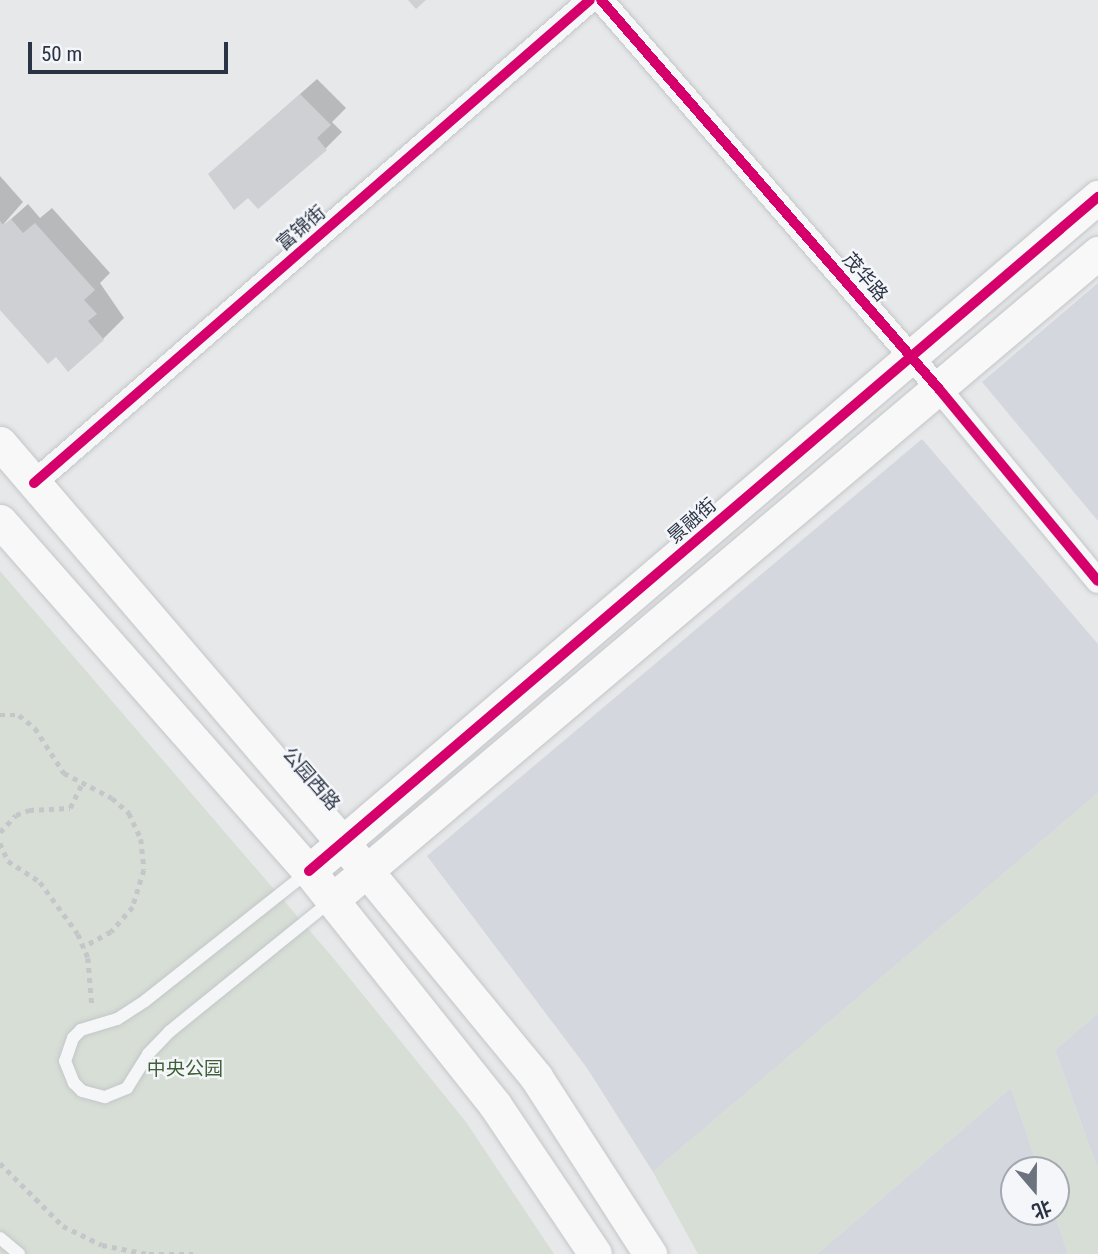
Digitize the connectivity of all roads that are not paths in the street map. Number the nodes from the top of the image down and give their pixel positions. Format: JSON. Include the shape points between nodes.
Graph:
{"nodes":[{"id":1,"x":590,"y":0,"type":"edge"},
{"id":2,"x":601,"y":0,"type":"edge"},
{"id":3,"x":1098,"y":197,"type":"edge"},
{"id":4,"x":1098,"y":253,"type":"edge"},
{"id":5,"x":911,"y":357,"type":"junction"},
{"id":6,"x":939,"y":388,"type":"junction"},
{"id":7,"x":0,"y":443,"type":"edge"},
{"id":8,"x":34,"y":483,"type":"junction"},
{"id":9,"x":0,"y":521,"type":"edge"},
{"id":10,"x":1098,"y":581,"type":"edge"},
{"id":11,"x":343,"y":843,"type":"junction"},
{"id":12,"x":366,"y":870,"type":"junction"},
{"id":13,"x":309,"y":871,"type":"junction"},
{"id":14,"x":332,"y":900,"type":"junction"},
{"id":15,"x":0,"y":1238,"type":"edge"},
{"id":16,"x":19,"y":1254,"type":"edge"},
{"id":17,"x":595,"y":1254,"type":"edge"},
{"id":18,"x":650,"y":1254,"type":"edge"}],
"edges":[{"from":1,"to":8,"type":"street","name":"富锦街"},
{"from":2,"to":5,"type":"street","name":"茂华路"},
{"from":3,"to":5,"type":"street","name":"景融街"},
{"from":4,"to":6,"type":"street"},
{"from":5,"to":6,"type":"street","name":"茂华路"},
{"from":5,"to":11,"type":"street","name":"景融街"},
{"from":6,"to":10,"type":"street","name":"茂华路"},
{"from":6,"to":12,"type":"street"},
{"from":7,"to":8,"type":"street","name":"公园西路"},
{"from":8,"to":11,"type":"street","name":"公园西路"},
{"from":9,"to":13,"type":"street"},
{"from":11,"to":12,"type":"street","name":"公园西路"},
{"from":11,"to":13,"type":"street","name":"景融街"},
{"from":12,"to":14,"type":"street"},
{"from":12,"to":18,"type":"street","name":"公园西路","via":[[536,1077]]},
{"from":13,"to":14,"type":"street"},
{"from":13,"to":14,"type":"lane","via":[[145,1001],[73,1038],[65,1061],[82,1091],[105,1097],[127,1088],[148,1054],[169,1032]]},
{"from":14,"to":17,"type":"street","via":[[495,1105]]},
{"from":15,"to":16,"type":"lane"}]}
